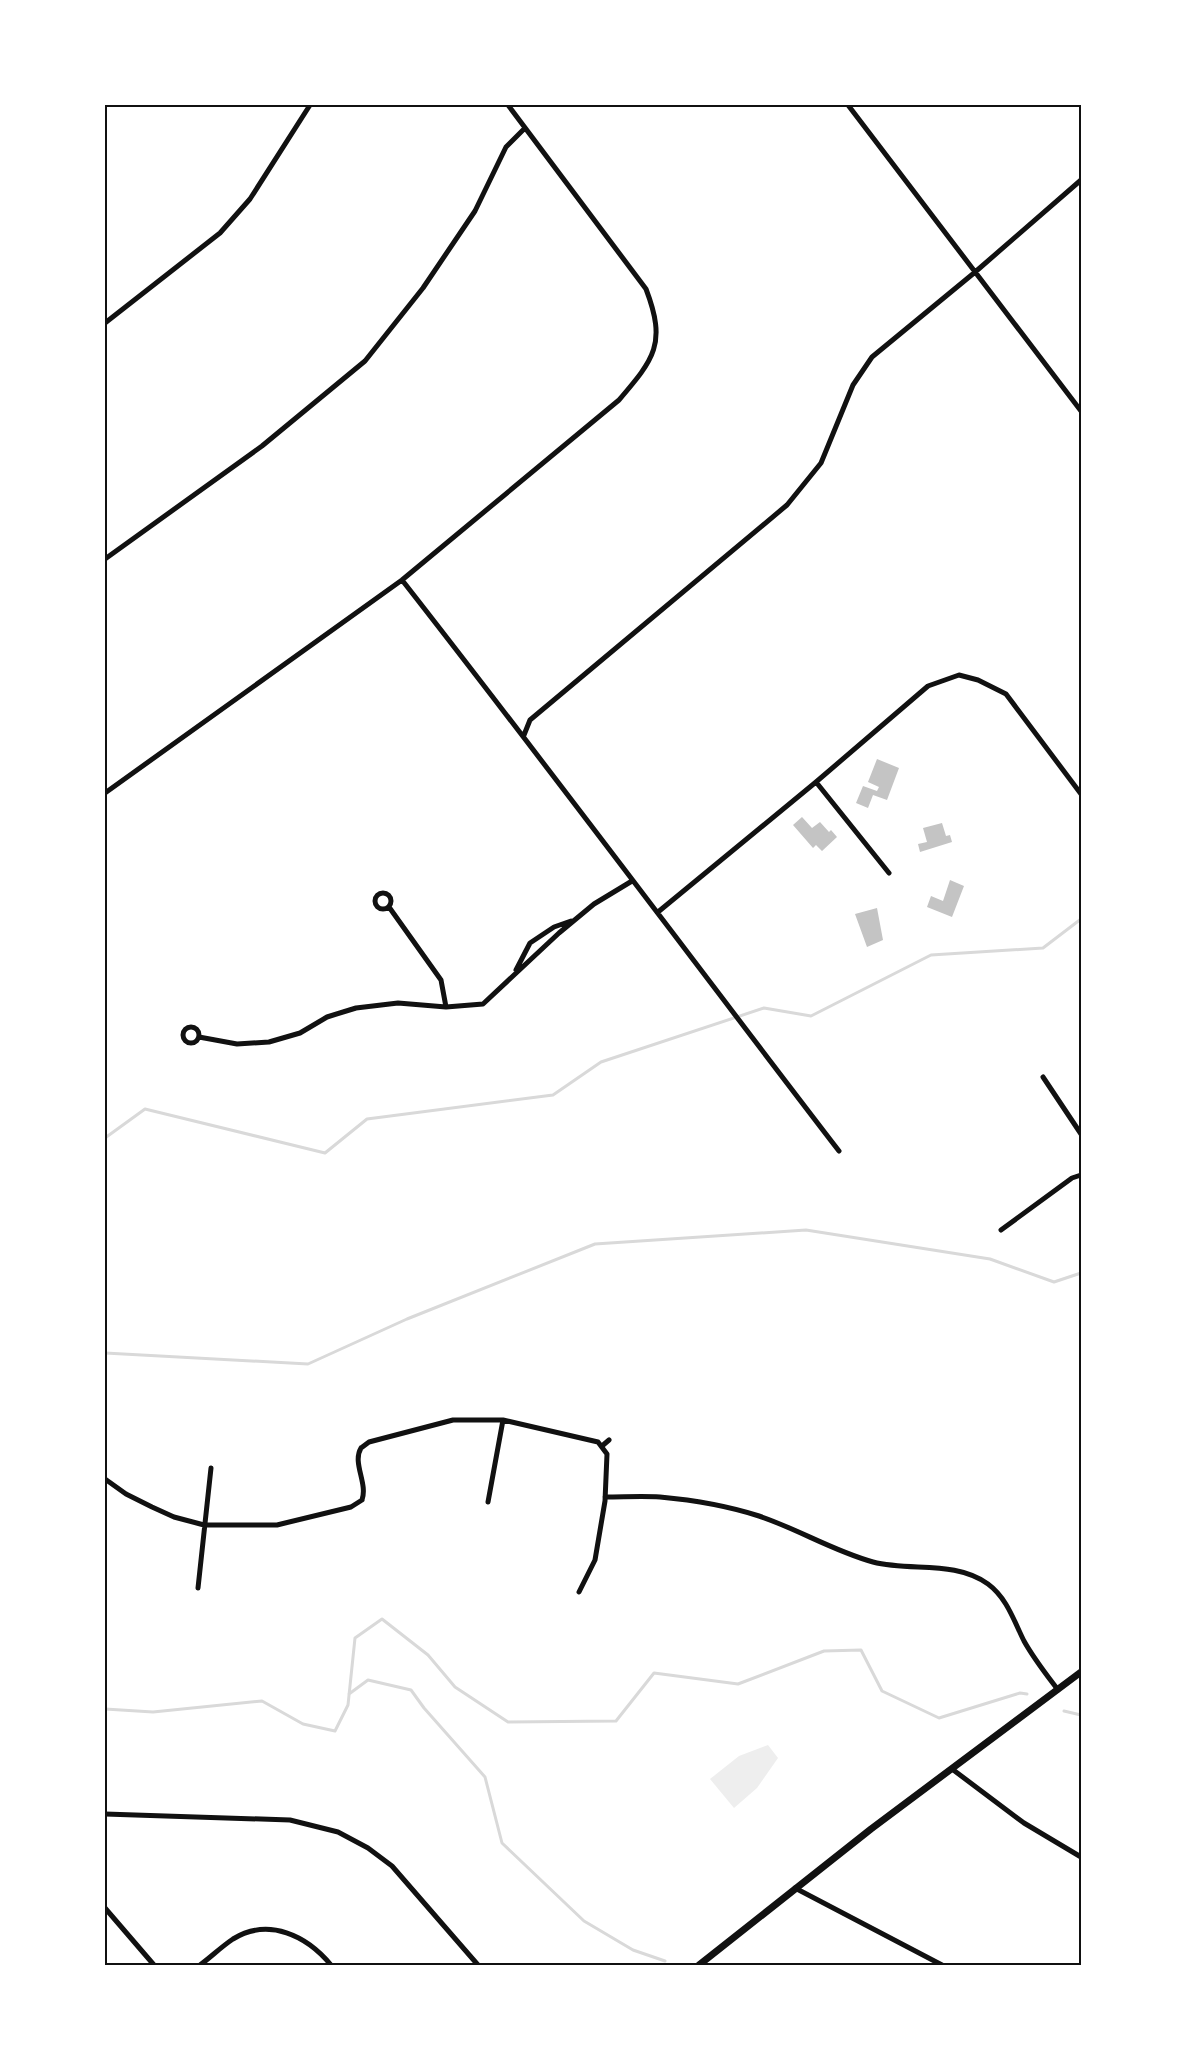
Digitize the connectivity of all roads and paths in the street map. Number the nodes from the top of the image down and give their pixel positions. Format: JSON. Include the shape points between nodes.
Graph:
{"nodes":[{"id":1,"x":310,"y":105,"type":"edge"},
{"id":2,"x":508,"y":105,"type":"edge"},
{"id":3,"x":848,"y":105,"type":"edge"},
{"id":4,"x":525,"y":128,"type":"junction"},
{"id":5,"x":1081,"y":180,"type":"edge"},
{"id":6,"x":974,"y":273,"type":"junction"},
{"id":7,"x":105,"y":323,"type":"edge"},
{"id":8,"x":1081,"y":411,"type":"edge"},
{"id":9,"x":105,"y":559,"type":"edge"},
{"id":10,"x":402,"y":580,"type":"junction"},
{"id":11,"x":524,"y":735,"type":"junction"},
{"id":12,"x":816,"y":782,"type":"junction"},
{"id":13,"x":105,"y":793,"type":"edge"},
{"id":14,"x":1081,"y":794,"type":"edge"},
{"id":15,"x":889,"y":873,"type":"dead end"},
{"id":16,"x":632,"y":881,"type":"junction"},
{"id":17,"x":389,"y":907,"type":"dead end"},
{"id":18,"x":658,"y":912,"type":"junction"},
{"id":19,"x":576,"y":919,"type":"junction"},
{"id":20,"x":514,"y":975,"type":"junction"},
{"id":21,"x":446,"y":1007,"type":"junction"},
{"id":22,"x":199,"y":1036,"type":"dead end"},
{"id":23,"x":1043,"y":1077,"type":"dead end"},
{"id":24,"x":1081,"y":1134,"type":"edge"},
{"id":25,"x":839,"y":1150,"type":"dead end"},
{"id":26,"x":1081,"y":1174,"type":"edge"},
{"id":27,"x":1001,"y":1230,"type":"dead end"},
{"id":28,"x":503,"y":1420,"type":"junction"},
{"id":29,"x":609,"y":1440,"type":"dead end"},
{"id":30,"x":602,"y":1446,"type":"junction"},
{"id":31,"x":211,"y":1468,"type":"dead end"},
{"id":32,"x":105,"y":1479,"type":"edge"},
{"id":33,"x":605,"y":1497,"type":"junction"},
{"id":34,"x":488,"y":1502,"type":"dead end"},
{"id":35,"x":204,"y":1525,"type":"junction"},
{"id":36,"x":198,"y":1588,"type":"dead end"},
{"id":37,"x":579,"y":1592,"type":"dead end"},
{"id":38,"x":1081,"y":1672,"type":"edge"},
{"id":39,"x":1058,"y":1690,"type":"junction"},
{"id":40,"x":952,"y":1769,"type":"junction"},
{"id":41,"x":105,"y":1814,"type":"edge"},
{"id":42,"x":1081,"y":1857,"type":"edge"},
{"id":43,"x":795,"y":1888,"type":"junction"},
{"id":44,"x":105,"y":1908,"type":"edge"},
{"id":45,"x":154,"y":1965,"type":"edge"},
{"id":46,"x":200,"y":1965,"type":"edge"},
{"id":47,"x":331,"y":1965,"type":"edge"},
{"id":48,"x":478,"y":1965,"type":"edge"},
{"id":49,"x":699,"y":1965,"type":"edge"},
{"id":50,"x":942,"y":1965,"type":"edge"}],
"edges":[{"from":1,"to":7,"type":"street","via":[[250,199],[220,233]]},
{"from":2,"to":4,"type":"street"},
{"from":3,"to":6,"type":"street"},
{"from":4,"to":9,"type":"street","via":[[506,147],[475,211],[423,288],[365,361],[262,446]]},
{"from":4,"to":10,"type":"street","via":[[646,289],[655,313],[657,338],[645,369],[619,400]]},
{"from":5,"to":6,"type":"street"},
{"from":6,"to":8,"type":"street"},
{"from":6,"to":11,"type":"street","via":[[872,357],[853,385],[821,463],[787,506],[530,720]]},
{"from":10,"to":11,"type":"street"},
{"from":10,"to":13,"type":"street"},
{"from":11,"to":16,"type":"street"},
{"from":12,"to":14,"type":"street","via":[[928,686],[959,675],[1006,694]]},
{"from":12,"to":15,"type":"street"},
{"from":12,"to":18,"type":"street"},
{"from":16,"to":18,"type":"street"},
{"from":16,"to":19,"type":"street"},
{"from":17,"to":21,"type":"street","via":[[441,980]]},
{"from":18,"to":25,"type":"street"},
{"from":19,"to":20,"type":"street"},
{"from":19,"to":20,"type":"street","via":[[554,927],[530,943]]},
{"from":20,"to":21,"type":"street","via":[[483,1004]]},
{"from":21,"to":22,"type":"street","via":[[398,1003],[356,1008],[269,1042],[237,1044]]},
{"from":23,"to":24,"type":"street"},
{"from":26,"to":27,"type":"street"},
{"from":28,"to":30,"type":"street","via":[[591,1439]]},
{"from":28,"to":34,"type":"street"},
{"from":28,"to":35,"type":"street","via":[[453,1420],[359,1446],[365,1501],[351,1507],[278,1525]]},
{"from":29,"to":30,"type":"street"},
{"from":30,"to":33,"type":"street","via":[[607,1454]]},
{"from":31,"to":35,"type":"street"},
{"from":32,"to":35,"type":"street","via":[[152,1507]]},
{"from":33,"to":37,"type":"street","via":[[595,1560]]},
{"from":33,"to":39,"type":"street","via":[[658,1497],[735,1509],[865,1559],[897,1566],[959,1570],[1000,1595],[1033,1656]]},
{"from":35,"to":36,"type":"street"},
{"from":38,"to":39,"type":"main road"},
{"from":39,"to":40,"type":"main road"},
{"from":40,"to":42,"type":"street","via":[[1024,1823]]},
{"from":40,"to":43,"type":"main road"},
{"from":41,"to":48,"type":"street","via":[[290,1820],[339,1832],[392,1866]]},
{"from":43,"to":49,"type":"main road"},
{"from":43,"to":50,"type":"street"},
{"from":44,"to":45,"type":"street"},
{"from":46,"to":47,"type":"street","via":[[234,1938],[261,1929],[288,1932],[318,1949]]}]}
